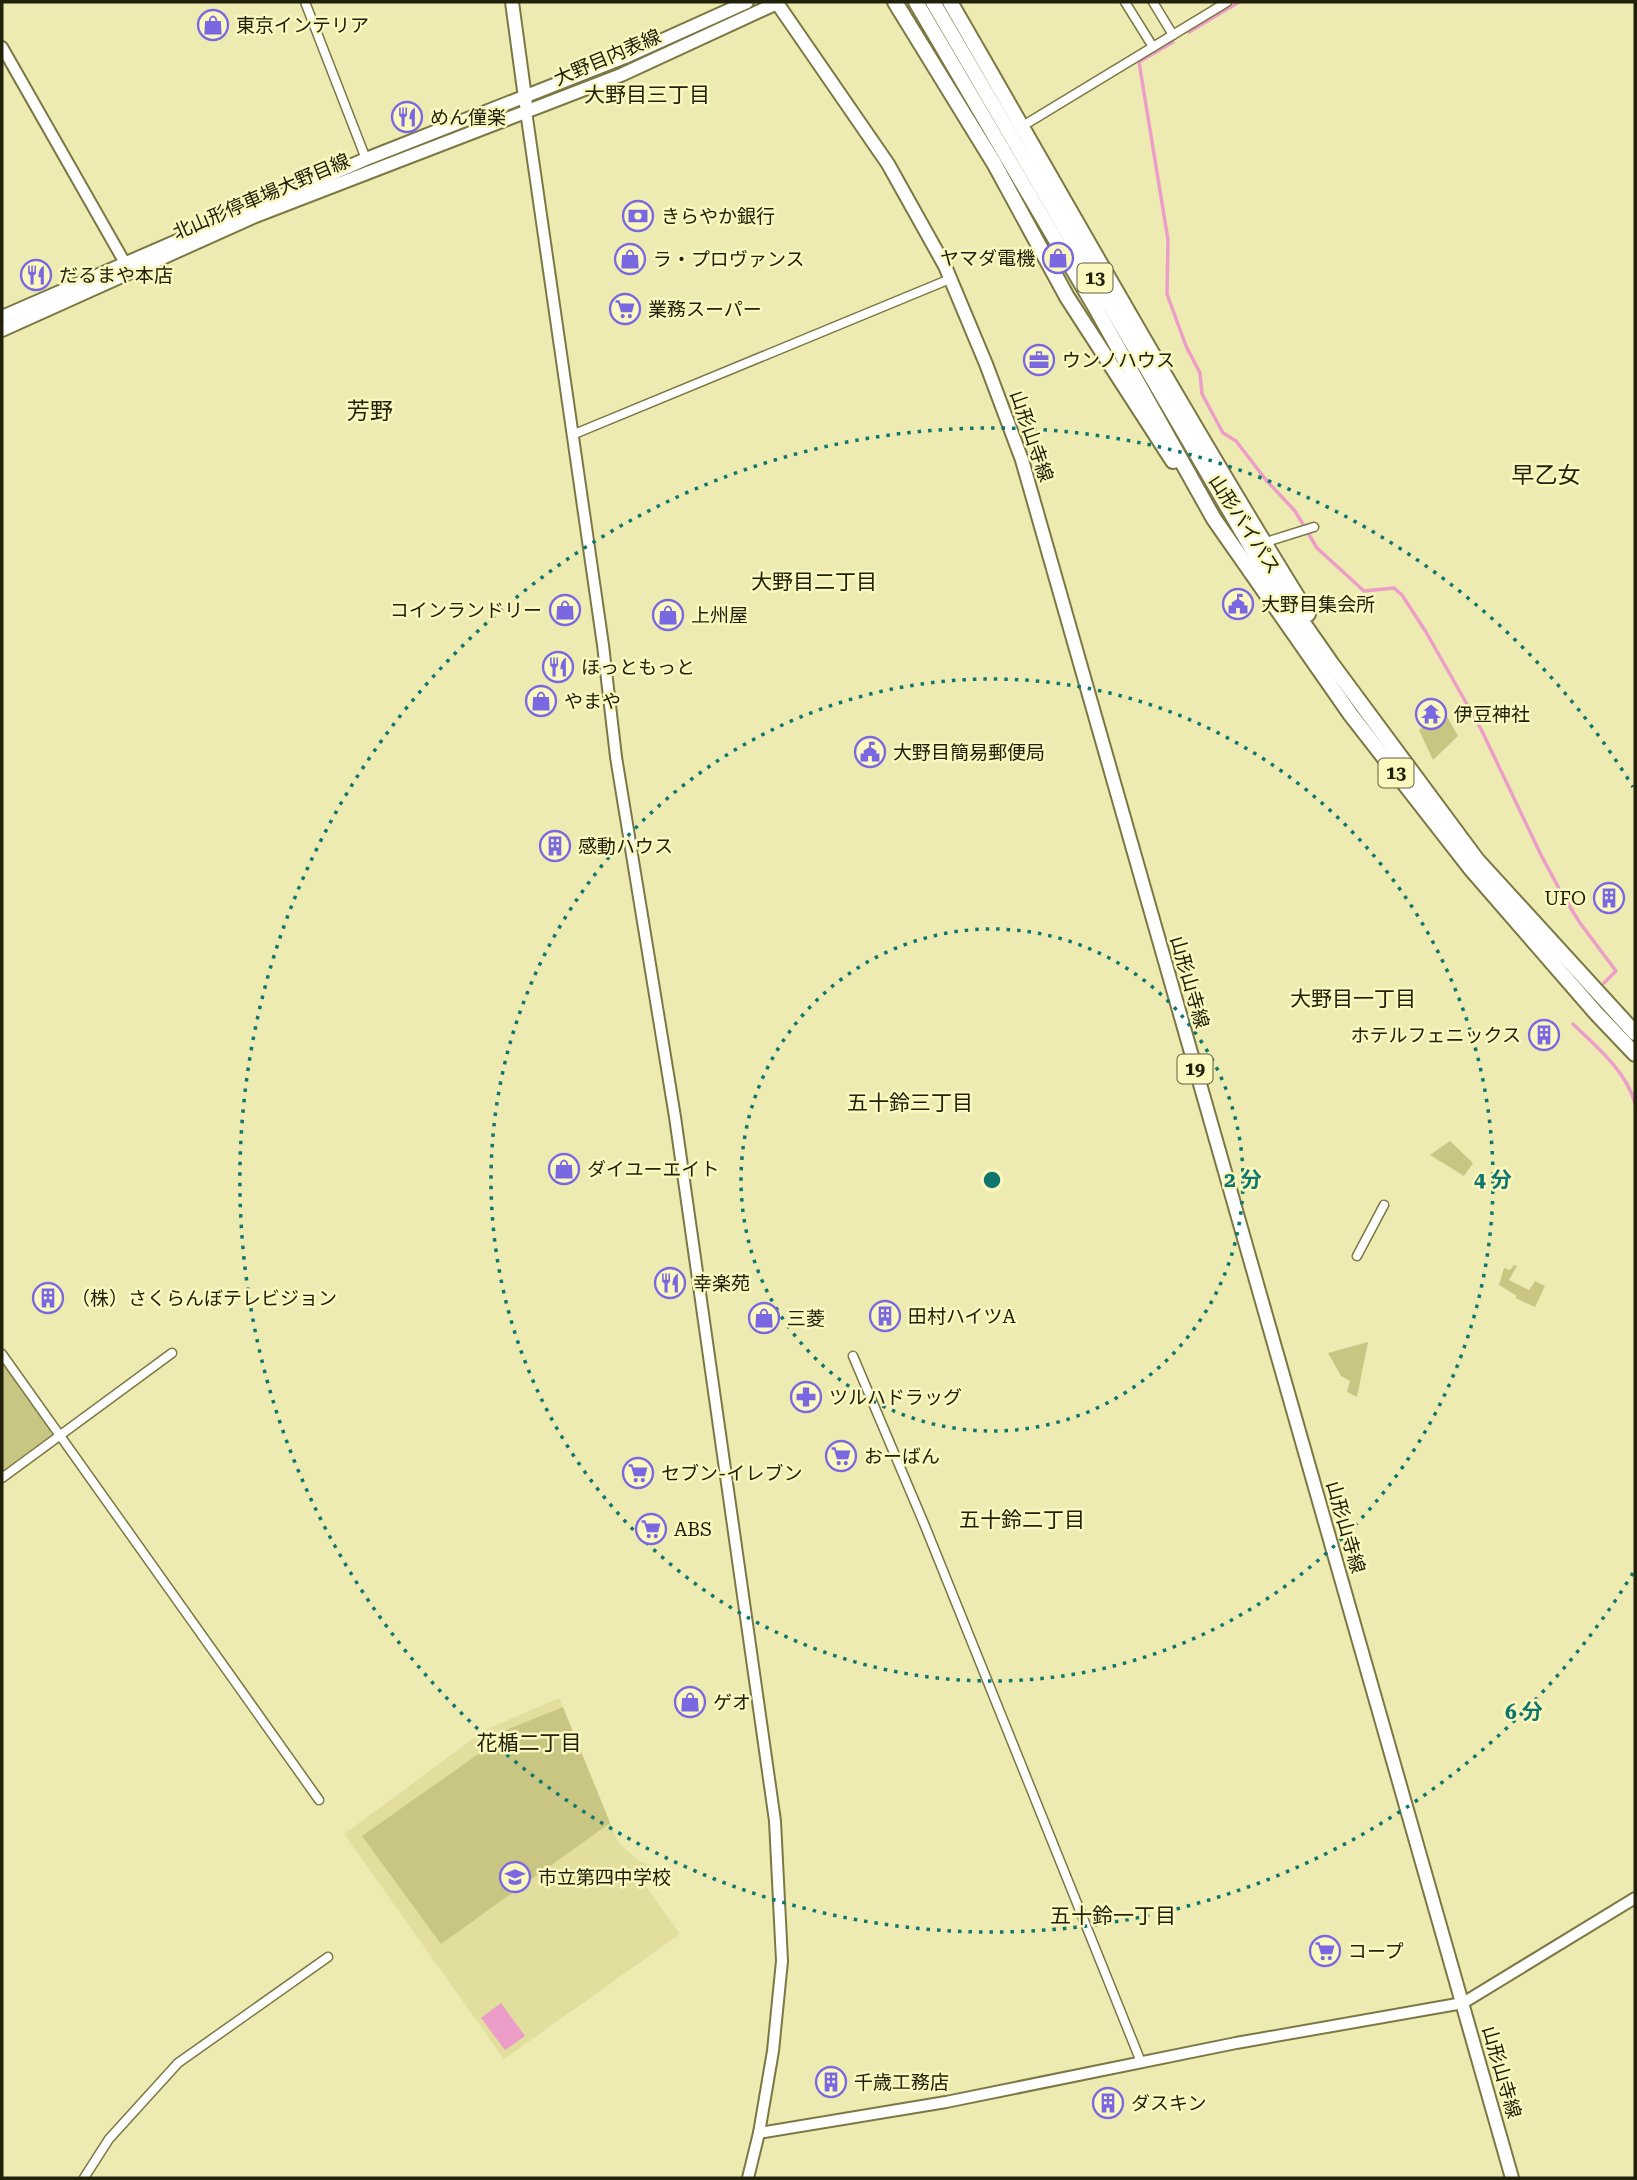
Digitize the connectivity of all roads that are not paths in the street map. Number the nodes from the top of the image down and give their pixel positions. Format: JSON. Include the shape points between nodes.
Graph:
{"nodes":[{"id":1,"x":305,"y":2,"type":"edge"},
{"id":2,"x":512,"y":2,"type":"edge"},
{"id":3,"x":747,"y":2,"type":"edge"},
{"id":4,"x":778,"y":2,"type":"edge"},
{"id":5,"x":895,"y":2,"type":"edge"},
{"id":6,"x":916,"y":2,"type":"edge"},
{"id":7,"x":933,"y":2,"type":"edge"},
{"id":8,"x":950,"y":2,"type":"edge"},
{"id":9,"x":1125,"y":2,"type":"edge"},
{"id":10,"x":1153,"y":2,"type":"edge"},
{"id":11,"x":1227,"y":2,"type":"edge"},
{"id":12,"x":1173,"y":35,"type":"junction"},
{"id":13,"x":2,"y":47,"type":"edge"},
{"id":14,"x":1153,"y":47,"type":"junction"},
{"id":15,"x":526,"y":104,"type":"junction"},
{"id":16,"x":1021,"y":128,"type":"junction"},
{"id":17,"x":366,"y":159,"type":"junction"},
{"id":18,"x":125,"y":263,"type":"junction"},
{"id":19,"x":950,"y":279,"type":"junction"},
{"id":20,"x":2,"y":317,"type":"edge"},
{"id":21,"x":2,"y":330,"type":"edge"},
{"id":22,"x":572,"y":435,"type":"junction"},
{"id":23,"x":1214,"y":519,"type":"junction"},
{"id":24,"x":1314,"y":527,"type":"dead end"},
{"id":25,"x":1259,"y":548,"type":"junction"},
{"id":26,"x":1635,"y":1033,"type":"edge"},
{"id":27,"x":1635,"y":1054,"type":"edge"},
{"id":28,"x":1384,"y":1205,"type":"dead end"},
{"id":29,"x":1357,"y":1256,"type":"dead end"},
{"id":30,"x":172,"y":1353,"type":"dead end"},
{"id":31,"x":2,"y":1354,"type":"edge"},
{"id":32,"x":853,"y":1356,"type":"dead end"},
{"id":33,"x":60,"y":1436,"type":"junction"},
{"id":34,"x":2,"y":1478,"type":"edge"},
{"id":35,"x":319,"y":1800,"type":"dead end"},
{"id":36,"x":1635,"y":1898,"type":"edge"},
{"id":37,"x":328,"y":1957,"type":"dead end"},
{"id":38,"x":1463,"y":2003,"type":"junction"},
{"id":39,"x":1141,"y":2062,"type":"junction"},
{"id":40,"x":759,"y":2133,"type":"junction"},
{"id":41,"x":84,"y":2178,"type":"edge"},
{"id":42,"x":748,"y":2178,"type":"edge"},
{"id":43,"x":1512,"y":2178,"type":"edge"}],
"edges":[{"from":1,"to":17,"type":"street"},
{"from":2,"to":15,"type":"main road"},
{"from":3,"to":15,"type":"main road","name":"大野目内表線"},
{"from":4,"to":15,"type":"main road","name":"大野目内表線","via":[[621,75]]},
{"from":4,"to":19,"type":"main road","name":"山形山寺線","number":"19","via":[[888,164]]},
{"from":5,"to":23,"type":"highway","via":[[993,163],[1067,298]]},
{"from":6,"to":23,"type":"highway","name":"山形バイパス","number":"13"},
{"from":7,"to":25,"type":"highway","name":"山形バイパス","number":"13"},
{"from":8,"to":16,"type":"highway"},
{"from":9,"to":14,"type":"street"},
{"from":10,"to":12,"type":"street"},
{"from":11,"to":12,"type":"street"},
{"from":12,"to":14,"type":"street"},
{"from":13,"to":18,"type":"street"},
{"from":14,"to":16,"type":"street"},
{"from":15,"to":17,"type":"main road","name":"北山形停車場大野目線"},
{"from":15,"to":21,"type":"main road","name":"北山形停車場大野目線","via":[[253,217]]},
{"from":15,"to":22,"type":"street"},
{"from":16,"to":25,"type":"highway"},
{"from":17,"to":18,"type":"main road","name":"北山形停車場大野目線"},
{"from":18,"to":20,"type":"main road","name":"北山形停車場大野目線"},
{"from":19,"to":22,"type":"street"},
{"from":19,"to":38,"type":"main road","name":"山形山寺線","number":"19","via":[[1022,460]]},
{"from":22,"to":40,"type":"street","via":[[775,1821],[782,1961]]},
{"from":23,"to":27,"type":"highway","name":"山形バイパス","number":"13","via":[[1351,715],[1471,869]]},
{"from":24,"to":25,"type":"street"},
{"from":25,"to":26,"type":"highway","name":"山形バイパス","number":"13","via":[[1376,724],[1477,860]]},
{"from":28,"to":29,"type":"street"},
{"from":30,"to":33,"type":"street"},
{"from":31,"to":33,"type":"street"},
{"from":32,"to":39,"type":"street"},
{"from":33,"to":34,"type":"street"},
{"from":33,"to":35,"type":"street"},
{"from":36,"to":38,"type":"street"},
{"from":37,"to":41,"type":"street","via":[[178,2063],[109,2139]]},
{"from":38,"to":39,"type":"street"},
{"from":38,"to":43,"type":"main road","name":"山形山寺線","number":"19"},
{"from":39,"to":40,"type":"street","via":[[946,2102]]},
{"from":40,"to":42,"type":"street"}]}
